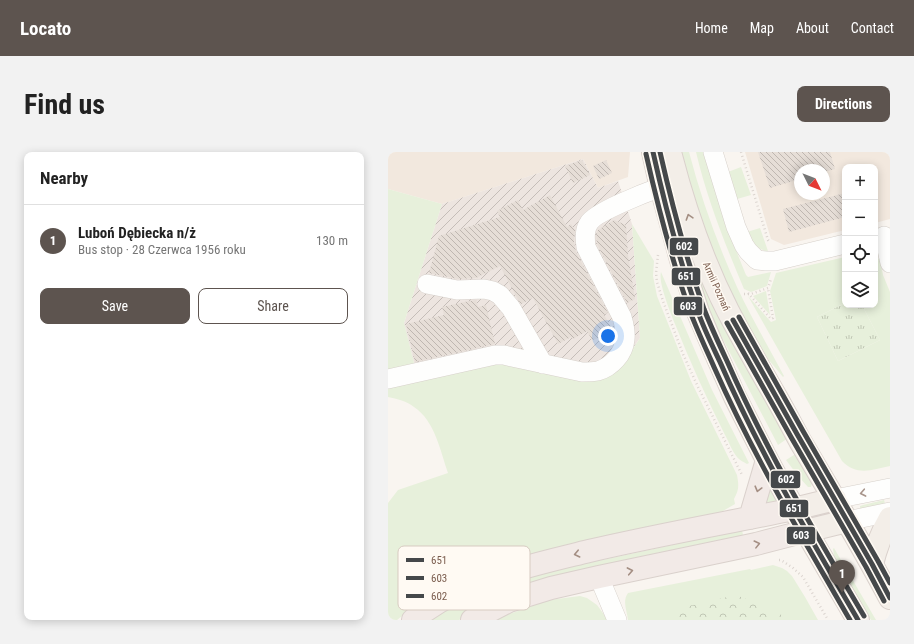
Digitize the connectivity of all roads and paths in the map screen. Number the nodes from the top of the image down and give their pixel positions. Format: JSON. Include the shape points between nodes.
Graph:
{"nodes":[{"id":1,"x":653,"y":152,"type":"edge"},
{"id":2,"x":670,"y":152,"type":"edge"},
{"id":3,"x":713,"y":152,"type":"edge"},
{"id":4,"x":741,"y":152,"type":"edge"},
{"id":5,"x":661,"y":187,"type":"junction"},
{"id":6,"x":883,"y":236,"type":"edge"},
{"id":7,"x":771,"y":244,"type":"dead end"},
{"id":8,"x":842,"y":245,"type":"edge"},
{"id":9,"x":890,"y":263,"type":"edge"},
{"id":10,"x":772,"y":278,"type":"dead end"},
{"id":11,"x":427,"y":284,"type":"dead end"},
{"id":12,"x":768,"y":288,"type":"junction"},
{"id":13,"x":748,"y":293,"type":"junction"},
{"id":14,"x":744,"y":294,"type":"dead end"},
{"id":15,"x":543,"y":364,"type":"junction"},
{"id":16,"x":388,"y":379,"type":"edge"},
{"id":17,"x":767,"y":460,"type":"junction"},
{"id":18,"x":890,"y":488,"type":"edge"},
{"id":19,"x":835,"y":499,"type":"junction"},
{"id":20,"x":794,"y":509,"type":"junction"},
{"id":21,"x":890,"y":512,"type":"edge"},
{"id":22,"x":750,"y":518,"type":"junction"},
{"id":23,"x":890,"y":518,"type":"edge"},
{"id":24,"x":847,"y":521,"type":"junction"},
{"id":25,"x":806,"y":531,"type":"junction"},
{"id":26,"x":774,"y":561,"type":"dead end"},
{"id":27,"x":872,"y":564,"type":"junction"},
{"id":28,"x":530,"y":566,"type":"edge"},
{"id":29,"x":599,"y":577,"type":"junction"},
{"id":30,"x":530,"y":594,"type":"edge"},
{"id":31,"x":890,"y":598,"type":"edge"},
{"id":32,"x":427,"y":610,"type":"edge"},
{"id":33,"x":491,"y":610,"type":"edge"},
{"id":34,"x":413,"y":620,"type":"edge"},
{"id":35,"x":472,"y":620,"type":"edge"},
{"id":36,"x":617,"y":620,"type":"edge"},
{"id":37,"x":828,"y":620,"type":"edge"},
{"id":38,"x":858,"y":620,"type":"edge"}],
"edges":[{"from":1,"to":5,"type":"main road"},
{"from":19,"to":2,"type":"main road","name":"Armii Poznań","one_way":true,"via":[[728,311],[702,254]]},
{"from":3,"to":8,"type":"street","via":[[740,239],[758,260],[775,261]]},
{"from":4,"to":7,"type":"path"},
{"from":5,"to":15,"type":"street","via":[[597,215],[589,222],[585,235],[586,247],[624,324],[625,339],[619,356],[605,368],[591,372]]},
{"from":5,"to":17,"type":"main road","via":[[698,312],[735,397]]},
{"from":6,"to":9,"type":"street"},
{"from":10,"to":12,"type":"path"},
{"from":11,"to":15,"type":"street","via":[[457,290],[484,289],[500,295],[511,308]]},
{"from":12,"to":13,"type":"path"},
{"from":12,"to":13,"type":"path","via":[[773,318],[771,319]]},
{"from":13,"to":14,"type":"path"},
{"from":15,"to":16,"type":"street","via":[[495,355]]},
{"from":17,"to":20,"type":"main road"},
{"from":17,"to":22,"type":"highway","one_way":true},
{"from":18,"to":19,"type":"street","one_way":true},
{"from":19,"to":20,"type":"main road"},
{"from":19,"to":24,"type":"main road","name":"Armii Poznań"},
{"from":20,"to":22,"type":"highway"},
{"from":20,"to":25,"type":"main road"},
{"from":21,"to":24,"type":"street"},
{"from":22,"to":28,"type":"highway","one_way":true,"via":[[615,545]]},
{"from":23,"to":27,"type":"main road"},
{"from":24,"to":25,"type":"main road"},
{"from":24,"to":27,"type":"main road","name":"Armii Poznań"},
{"from":29,"to":25,"type":"highway","one_way":true},
{"from":25,"to":38,"type":"main road"},
{"from":26,"to":37,"type":"path","via":[[781,560],[803,577]]},
{"from":27,"to":31,"type":"main road","name":"Armii Poznań"},
{"from":29,"to":30,"type":"highway"},
{"from":29,"to":36,"type":"street"},
{"from":32,"to":34,"type":"highway","one_way":true},
{"from":33,"to":35,"type":"highway"}]}
